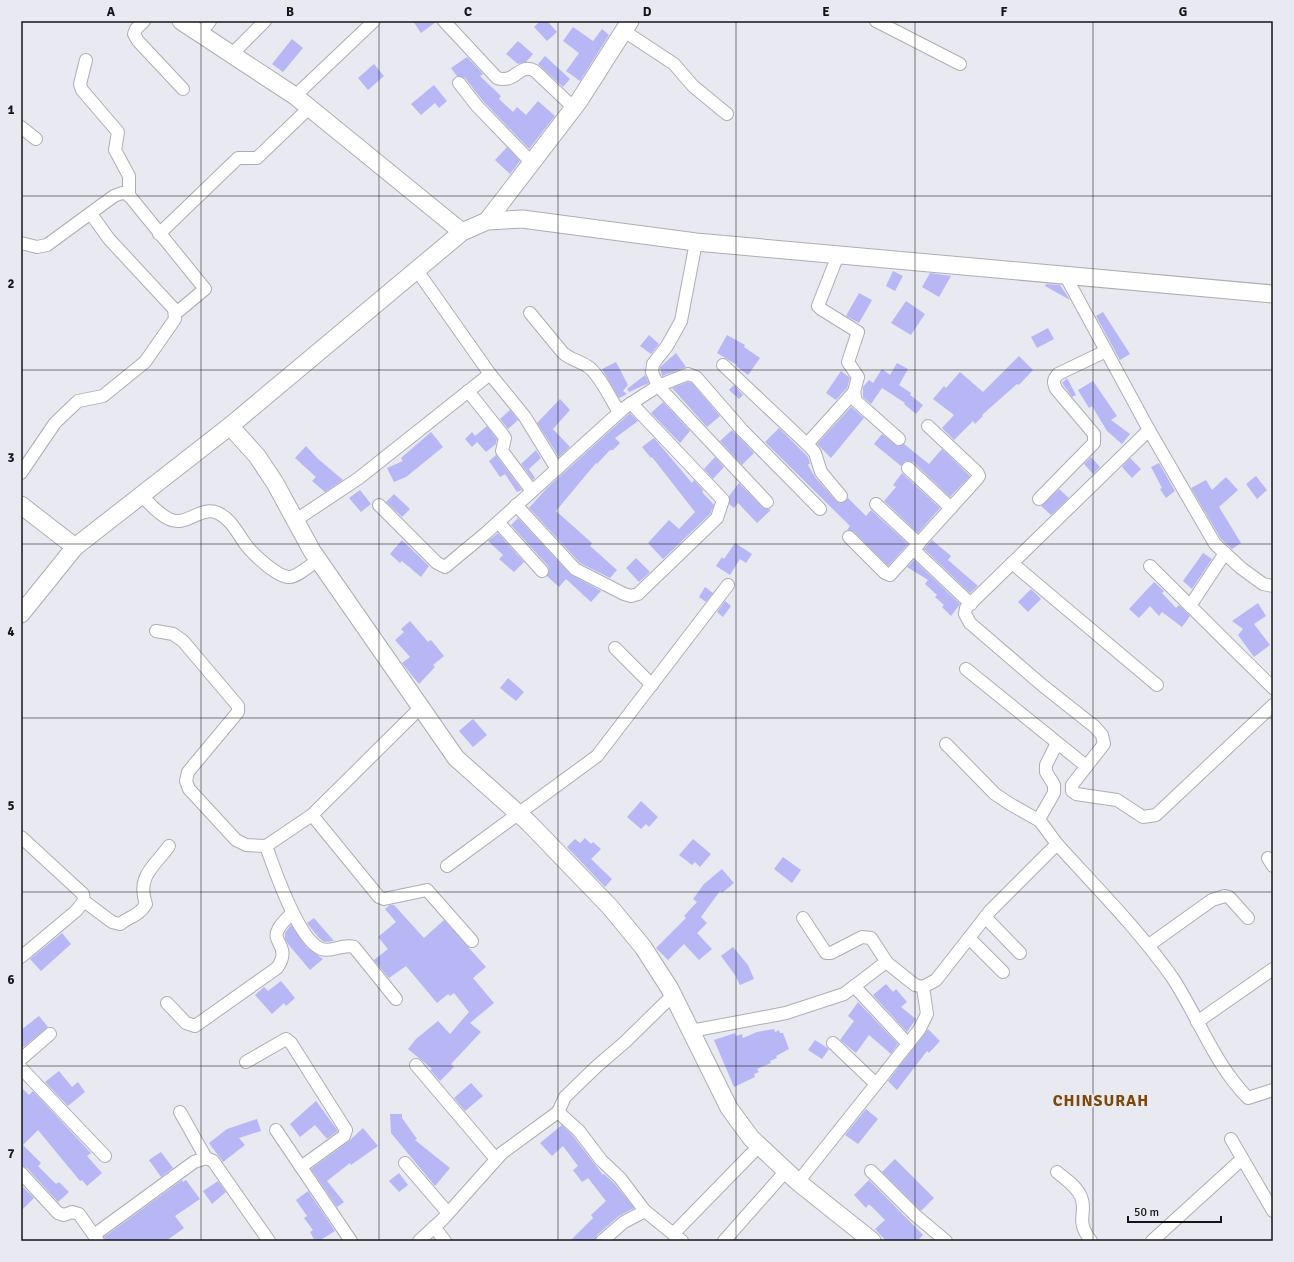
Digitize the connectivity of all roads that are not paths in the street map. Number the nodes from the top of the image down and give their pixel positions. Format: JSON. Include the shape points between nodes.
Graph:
{"nodes":[{"id":1,"x":144,"y":21,"type":"edge"},
{"id":2,"x":181,"y":21,"type":"edge"},
{"id":3,"x":265,"y":21,"type":"edge"},
{"id":4,"x":374,"y":21,"type":"edge"},
{"id":5,"x":444,"y":21,"type":"edge"},
{"id":6,"x":876,"y":21,"type":"edge"},
{"id":7,"x":627,"y":26,"type":"edge"},
{"id":8,"x":205,"y":28,"type":"edge"},
{"id":9,"x":231,"y":55,"type":"junction"},
{"id":10,"x":86,"y":60,"type":"dead end"},
{"id":11,"x":960,"y":64,"type":"dead end"},
{"id":12,"x":460,"y":83,"type":"dead end"},
{"id":13,"x":183,"y":89,"type":"dead end"},
{"id":14,"x":295,"y":96,"type":"junction"},
{"id":15,"x":309,"y":108,"type":"junction"},
{"id":16,"x":574,"y":108,"type":"junction"},
{"id":17,"x":727,"y":114,"type":"dead end"},
{"id":18,"x":21,"y":128,"type":"edge"},
{"id":19,"x":36,"y":139,"type":"dead end"},
{"id":20,"x":532,"y":163,"type":"junction"},
{"id":21,"x":129,"y":196,"type":"junction"},
{"id":22,"x":91,"y":214,"type":"junction"},
{"id":23,"x":487,"y":222,"type":"junction"},
{"id":24,"x":462,"y":232,"type":"junction"},
{"id":25,"x":159,"y":234,"type":"junction"},
{"id":26,"x":696,"y":242,"type":"junction"},
{"id":27,"x":21,"y":243,"type":"edge"},
{"id":28,"x":838,"y":255,"type":"junction"},
{"id":29,"x":416,"y":269,"type":"junction"},
{"id":30,"x":1065,"y":275,"type":"junction"},
{"id":31,"x":1273,"y":294,"type":"edge"},
{"id":32,"x":530,"y":313,"type":"dead end"},
{"id":33,"x":175,"y":314,"type":"junction"},
{"id":34,"x":1106,"y":351,"type":"junction"},
{"id":35,"x":723,"y":365,"type":"dead end"},
{"id":36,"x":490,"y":374,"type":"junction"},
{"id":37,"x":658,"y":386,"type":"junction"},
{"id":38,"x":468,"y":391,"type":"junction"},
{"id":39,"x":854,"y":392,"type":"junction"},
{"id":40,"x":631,"y":403,"type":"junction"},
{"id":41,"x":619,"y":412,"type":"junction"},
{"id":42,"x":230,"y":426,"type":"junction"},
{"id":43,"x":928,"y":426,"type":"dead end"},
{"id":44,"x":1149,"y":430,"type":"junction"},
{"id":45,"x":899,"y":439,"type":"dead end"},
{"id":46,"x":807,"y":444,"type":"junction"},
{"id":47,"x":908,"y":468,"type":"dead end"},
{"id":48,"x":557,"y":469,"type":"junction"},
{"id":49,"x":21,"y":472,"type":"edge"},
{"id":50,"x":532,"y":492,"type":"junction"},
{"id":51,"x":141,"y":495,"type":"junction"},
{"id":52,"x":841,"y":496,"type":"dead end"},
{"id":53,"x":1039,"y":498,"type":"dead end"},
{"id":54,"x":767,"y":502,"type":"dead end"},
{"id":55,"x":876,"y":504,"type":"dead end"},
{"id":56,"x":21,"y":505,"type":"edge"},
{"id":57,"x":379,"y":505,"type":"dead end"},
{"id":58,"x":516,"y":506,"type":"junction"},
{"id":59,"x":952,"y":508,"type":"junction"},
{"id":60,"x":820,"y":509,"type":"dead end"},
{"id":61,"x":296,"y":520,"type":"junction"},
{"id":62,"x":498,"y":522,"type":"junction"},
{"id":63,"x":849,"y":537,"type":"dead end"},
{"id":64,"x":74,"y":547,"type":"junction"},
{"id":65,"x":916,"y":547,"type":"junction"},
{"id":66,"x":1225,"y":553,"type":"junction"},
{"id":67,"x":318,"y":560,"type":"junction"},
{"id":68,"x":1012,"y":563,"type":"junction"},
{"id":69,"x":1150,"y":566,"type":"dead end"},
{"id":70,"x":542,"y":571,"type":"dead end"},
{"id":71,"x":728,"y":585,"type":"dead end"},
{"id":72,"x":1273,"y":586,"type":"edge"},
{"id":73,"x":971,"y":604,"type":"junction"},
{"id":74,"x":1190,"y":606,"type":"junction"},
{"id":75,"x":21,"y":614,"type":"edge"},
{"id":76,"x":156,"y":631,"type":"dead end"},
{"id":77,"x":615,"y":648,"type":"dead end"},
{"id":78,"x":966,"y":669,"type":"dead end"},
{"id":79,"x":652,"y":685,"type":"junction"},
{"id":80,"x":1157,"y":685,"type":"dead end"},
{"id":81,"x":1273,"y":688,"type":"edge"},
{"id":82,"x":1273,"y":705,"type":"edge"},
{"id":83,"x":420,"y":708,"type":"junction"},
{"id":84,"x":1057,"y":743,"type":"junction"},
{"id":85,"x":946,"y":744,"type":"dead end"},
{"id":86,"x":1086,"y":766,"type":"junction"},
{"id":87,"x":518,"y":813,"type":"junction"},
{"id":88,"x":312,"y":815,"type":"junction"},
{"id":89,"x":1038,"y":819,"type":"junction"},
{"id":90,"x":21,"y":837,"type":"edge"},
{"id":91,"x":1057,"y":844,"type":"junction"},
{"id":92,"x":169,"y":846,"type":"dead end"},
{"id":93,"x":266,"y":846,"type":"junction"},
{"id":94,"x":447,"y":866,"type":"dead end"},
{"id":95,"x":84,"y":901,"type":"junction"},
{"id":96,"x":292,"y":912,"type":"junction"},
{"id":97,"x":985,"y":917,"type":"junction"},
{"id":98,"x":803,"y":918,"type":"dead end"},
{"id":99,"x":1248,"y":918,"type":"dead end"},
{"id":100,"x":969,"y":938,"type":"junction"},
{"id":101,"x":472,"y":941,"type":"dead end"},
{"id":102,"x":1149,"y":946,"type":"junction"},
{"id":103,"x":1020,"y":953,"type":"dead end"},
{"id":104,"x":21,"y":957,"type":"edge"},
{"id":105,"x":888,"y":964,"type":"junction"},
{"id":106,"x":1273,"y":969,"type":"edge"},
{"id":107,"x":1003,"y":972,"type":"dead end"},
{"id":108,"x":854,"y":986,"type":"junction"},
{"id":109,"x":923,"y":987,"type":"junction"},
{"id":110,"x":673,"y":996,"type":"junction"},
{"id":111,"x":396,"y":999,"type":"dead end"},
{"id":112,"x":167,"y":1003,"type":"dead end"},
{"id":113,"x":1197,"y":1022,"type":"junction"},
{"id":114,"x":691,"y":1031,"type":"junction"},
{"id":115,"x":50,"y":1034,"type":"dead end"},
{"id":116,"x":833,"y":1043,"type":"dead end"},
{"id":117,"x":908,"y":1044,"type":"junction"},
{"id":118,"x":21,"y":1059,"type":"edge"},
{"id":119,"x":246,"y":1062,"type":"dead end"},
{"id":120,"x":416,"y":1065,"type":"dead end"},
{"id":121,"x":21,"y":1068,"type":"edge"},
{"id":122,"x":876,"y":1084,"type":"junction"},
{"id":123,"x":1273,"y":1090,"type":"edge"},
{"id":124,"x":180,"y":1112,"type":"dead end"},
{"id":125,"x":558,"y":1112,"type":"junction"},
{"id":126,"x":276,"y":1130,"type":"dead end"},
{"id":127,"x":1231,"y":1139,"type":"dead end"},
{"id":128,"x":759,"y":1146,"type":"junction"},
{"id":129,"x":105,"y":1156,"type":"dead end"},
{"id":130,"x":206,"y":1158,"type":"junction"},
{"id":131,"x":1242,"y":1159,"type":"junction"},
{"id":132,"x":496,"y":1160,"type":"junction"},
{"id":133,"x":405,"y":1163,"type":"dead end"},
{"id":134,"x":301,"y":1167,"type":"junction"},
{"id":135,"x":871,"y":1171,"type":"dead end"},
{"id":136,"x":1057,"y":1172,"type":"dead end"},
{"id":137,"x":21,"y":1173,"type":"edge"},
{"id":138,"x":792,"y":1177,"type":"junction"},
{"id":139,"x":645,"y":1211,"type":"junction"},
{"id":140,"x":1273,"y":1211,"type":"edge"},
{"id":141,"x":448,"y":1213,"type":"junction"},
{"id":142,"x":434,"y":1228,"type":"junction"},
{"id":143,"x":677,"y":1237,"type":"edge"},
{"id":144,"x":96,"y":1238,"type":"edge"},
{"id":145,"x":269,"y":1241,"type":"edge"},
{"id":146,"x":351,"y":1241,"type":"edge"},
{"id":147,"x":418,"y":1241,"type":"edge"},
{"id":148,"x":446,"y":1241,"type":"edge"},
{"id":149,"x":602,"y":1241,"type":"edge"},
{"id":150,"x":724,"y":1241,"type":"edge"},
{"id":151,"x":872,"y":1241,"type":"edge"},
{"id":152,"x":946,"y":1241,"type":"edge"},
{"id":153,"x":1091,"y":1241,"type":"edge"},
{"id":154,"x":1152,"y":1241,"type":"edge"}],
"edges":[{"from":1,"to":13,"type":"street","via":[[136,28],[134,34],[138,41]]},
{"from":2,"to":8,"type":"street"},
{"from":3,"to":9,"type":"street"},
{"from":4,"to":14,"type":"street"},
{"from":5,"to":16,"type":"street","via":[[497,78],[509,80],[530,68]]},
{"from":6,"to":11,"type":"street"},
{"from":7,"to":16,"type":"street"},
{"from":7,"to":17,"type":"street","via":[[674,64],[692,86]]},
{"from":8,"to":9,"type":"street"},
{"from":9,"to":14,"type":"street"},
{"from":10,"to":21,"type":"street","via":[[80,84],[82,90],[118,132],[115,150],[129,176]]},
{"from":12,"to":20,"type":"street","via":[[477,106]]},
{"from":14,"to":15,"type":"street"},
{"from":15,"to":24,"type":"street"},
{"from":15,"to":25,"type":"street","via":[[257,158],[238,158]]},
{"from":16,"to":20,"type":"street"},
{"from":18,"to":19,"type":"street"},
{"from":20,"to":23,"type":"street"},
{"from":21,"to":22,"type":"street","via":[[122,193],[114,196]]},
{"from":21,"to":25,"type":"street"},
{"from":22,"to":27,"type":"street","via":[[47,245],[37,247]]},
{"from":22,"to":33,"type":"street","via":[[109,240]]},
{"from":23,"to":24,"type":"street"},
{"from":23,"to":26,"type":"street","via":[[522,219]]},
{"from":24,"to":29,"type":"street"},
{"from":25,"to":33,"type":"street","via":[[205,289]]},
{"from":26,"to":28,"type":"street"},
{"from":26,"to":37,"type":"street","via":[[680,321],[667,346],[653,364],[652,372]]},
{"from":28,"to":30,"type":"street"},
{"from":28,"to":39,"type":"street","via":[[818,306],[858,332],[848,362],[858,377]]},
{"from":29,"to":36,"type":"street"},
{"from":29,"to":42,"type":"street"},
{"from":30,"to":31,"type":"street"},
{"from":30,"to":34,"type":"street"},
{"from":32,"to":41,"type":"street","via":[[562,353],[594,372]]},
{"from":33,"to":49,"type":"street","via":[[175,319],[145,362],[103,396],[78,401],[55,423]]},
{"from":34,"to":44,"type":"street"},
{"from":34,"to":53,"type":"street","via":[[1058,374],[1054,379],[1056,389],[1095,438],[1090,447]]},
{"from":35,"to":46,"type":"street"},
{"from":36,"to":38,"type":"street"},
{"from":36,"to":48,"type":"street","via":[[525,417]]},
{"from":37,"to":40,"type":"street"},
{"from":37,"to":54,"type":"street"},
{"from":37,"to":60,"type":"street","via":[[688,374],[696,377],[742,430]]},
{"from":38,"to":50,"type":"street","via":[[505,438],[502,451]]},
{"from":38,"to":61,"type":"street","via":[[359,478]]},
{"from":39,"to":45,"type":"street","via":[[856,401]]},
{"from":39,"to":46,"type":"street"},
{"from":40,"to":41,"type":"street"},
{"from":40,"to":58,"type":"street","via":[[723,500],[717,518],[638,594],[624,594],[575,569]]},
{"from":41,"to":48,"type":"street"},
{"from":42,"to":51,"type":"street"},
{"from":42,"to":61,"type":"street","via":[[257,456]]},
{"from":43,"to":59,"type":"street","via":[[979,476]]},
{"from":44,"to":66,"type":"street","via":[[1215,544]]},
{"from":44,"to":68,"type":"street"},
{"from":46,"to":52,"type":"street","via":[[815,453],[821,472]]},
{"from":47,"to":59,"type":"street"},
{"from":48,"to":50,"type":"street"},
{"from":50,"to":58,"type":"street"},
{"from":51,"to":64,"type":"street"},
{"from":51,"to":67,"type":"street","via":[[161,514],[176,522],[207,511],[217,513],[229,521],[247,546],[270,568],[283,575],[296,575]]},
{"from":55,"to":65,"type":"street"},
{"from":56,"to":64,"type":"street"},
{"from":57,"to":62,"type":"street","via":[[437,563],[446,567]]},
{"from":58,"to":62,"type":"street"},
{"from":59,"to":65,"type":"street"},
{"from":61,"to":67,"type":"street"},
{"from":62,"to":70,"type":"street"},
{"from":63,"to":65,"type":"street","via":[[888,575]]},
{"from":64,"to":75,"type":"street"},
{"from":65,"to":73,"type":"street"},
{"from":66,"to":72,"type":"street","via":[[1263,584]]},
{"from":66,"to":74,"type":"street"},
{"from":67,"to":83,"type":"street"},
{"from":68,"to":73,"type":"street"},
{"from":68,"to":80,"type":"street"},
{"from":69,"to":74,"type":"street"},
{"from":71,"to":79,"type":"street"},
{"from":73,"to":86,"type":"street","via":[[966,608],[965,614],[970,623],[1102,735],[1104,744]]},
{"from":74,"to":81,"type":"street"},
{"from":76,"to":93,"type":"street","via":[[173,634],[183,641],[238,706],[238,712],[188,772],[186,781],[190,789],[236,840],[246,845]]},
{"from":77,"to":79,"type":"street"},
{"from":78,"to":84,"type":"street"},
{"from":79,"to":87,"type":"street","via":[[597,756]]},
{"from":82,"to":86,"type":"street","via":[[1156,815],[1143,817],[1117,800],[1076,794],[1072,791],[1072,785]]},
{"from":83,"to":87,"type":"street","via":[[456,758]]},
{"from":83,"to":88,"type":"street"},
{"from":84,"to":86,"type":"street"},
{"from":84,"to":89,"type":"street","via":[[1046,765],[1046,772],[1054,785],[1054,793]]},
{"from":85,"to":89,"type":"street","via":[[995,794]]},
{"from":87,"to":94,"type":"street"},
{"from":87,"to":110,"type":"street","via":[[610,907],[643,947]]},
{"from":88,"to":93,"type":"street"},
{"from":88,"to":101,"type":"street","via":[[379,897],[384,899],[427,890]]},
{"from":89,"to":91,"type":"street"},
{"from":90,"to":95,"type":"street","via":[[83,894]]},
{"from":91,"to":97,"type":"street"},
{"from":91,"to":102,"type":"street"},
{"from":92,"to":95,"type":"street","via":[[144,880],[143,895],[146,904],[141,912],[120,924],[112,922]]},
{"from":93,"to":96,"type":"street"},
{"from":95,"to":104,"type":"street","via":[[76,911]]},
{"from":96,"to":111,"type":"street","via":[[300,926],[321,949],[350,946],[358,951]]},
{"from":96,"to":112,"type":"street","via":[[276,935],[284,952],[277,968],[195,1026],[186,1023]]},
{"from":97,"to":100,"type":"street"},
{"from":97,"to":103,"type":"street"},
{"from":98,"to":105,"type":"street","via":[[826,953],[832,953],[867,936]]},
{"from":99,"to":102,"type":"street","via":[[1229,897],[1220,897],[1212,900]]},
{"from":100,"to":107,"type":"street"},
{"from":100,"to":109,"type":"street","via":[[936,980]]},
{"from":102,"to":113,"type":"street","via":[[1185,998]]},
{"from":105,"to":108,"type":"street","via":[[886,962]]},
{"from":105,"to":109,"type":"street","via":[[915,985]]},
{"from":106,"to":113,"type":"street"},
{"from":108,"to":114,"type":"street","via":[[844,994],[786,1013]]},
{"from":108,"to":117,"type":"street"},
{"from":109,"to":117,"type":"street","via":[[927,1014]]},
{"from":110,"to":114,"type":"street"},
{"from":110,"to":125,"type":"street","via":[[565,1097]]},
{"from":113,"to":123,"type":"street","via":[[1230,1075],[1248,1098]]},
{"from":114,"to":128,"type":"street","via":[[729,1108]]},
{"from":115,"to":118,"type":"street"},
{"from":116,"to":122,"type":"street"},
{"from":117,"to":122,"type":"street"},
{"from":119,"to":134,"type":"street","via":[[286,1040],[346,1130],[344,1136]]},
{"from":120,"to":132,"type":"street"},
{"from":121,"to":129,"type":"street"},
{"from":122,"to":138,"type":"street"},
{"from":124,"to":130,"type":"street"},
{"from":125,"to":132,"type":"street"},
{"from":125,"to":139,"type":"street","via":[[579,1131]]},
{"from":126,"to":134,"type":"street"},
{"from":127,"to":131,"type":"street"},
{"from":128,"to":138,"type":"street"},
{"from":128,"to":143,"type":"street"},
{"from":130,"to":144,"type":"street","via":[[194,1162]]},
{"from":130,"to":145,"type":"street","via":[[213,1161]]},
{"from":131,"to":140,"type":"street"},
{"from":131,"to":154,"type":"street"},
{"from":132,"to":141,"type":"street"},
{"from":133,"to":141,"type":"street"},
{"from":134,"to":146,"type":"street"},
{"from":135,"to":152,"type":"street","via":[[915,1215]]},
{"from":136,"to":153,"type":"street","via":[[1082,1198],[1082,1228]]},
{"from":137,"to":144,"type":"street","via":[[58,1213],[79,1214]]},
{"from":138,"to":150,"type":"street"},
{"from":138,"to":151,"type":"street"},
{"from":139,"to":143,"type":"street"},
{"from":139,"to":149,"type":"street","via":[[624,1222]]},
{"from":141,"to":142,"type":"street"},
{"from":142,"to":147,"type":"street"},
{"from":142,"to":148,"type":"street"}]}
